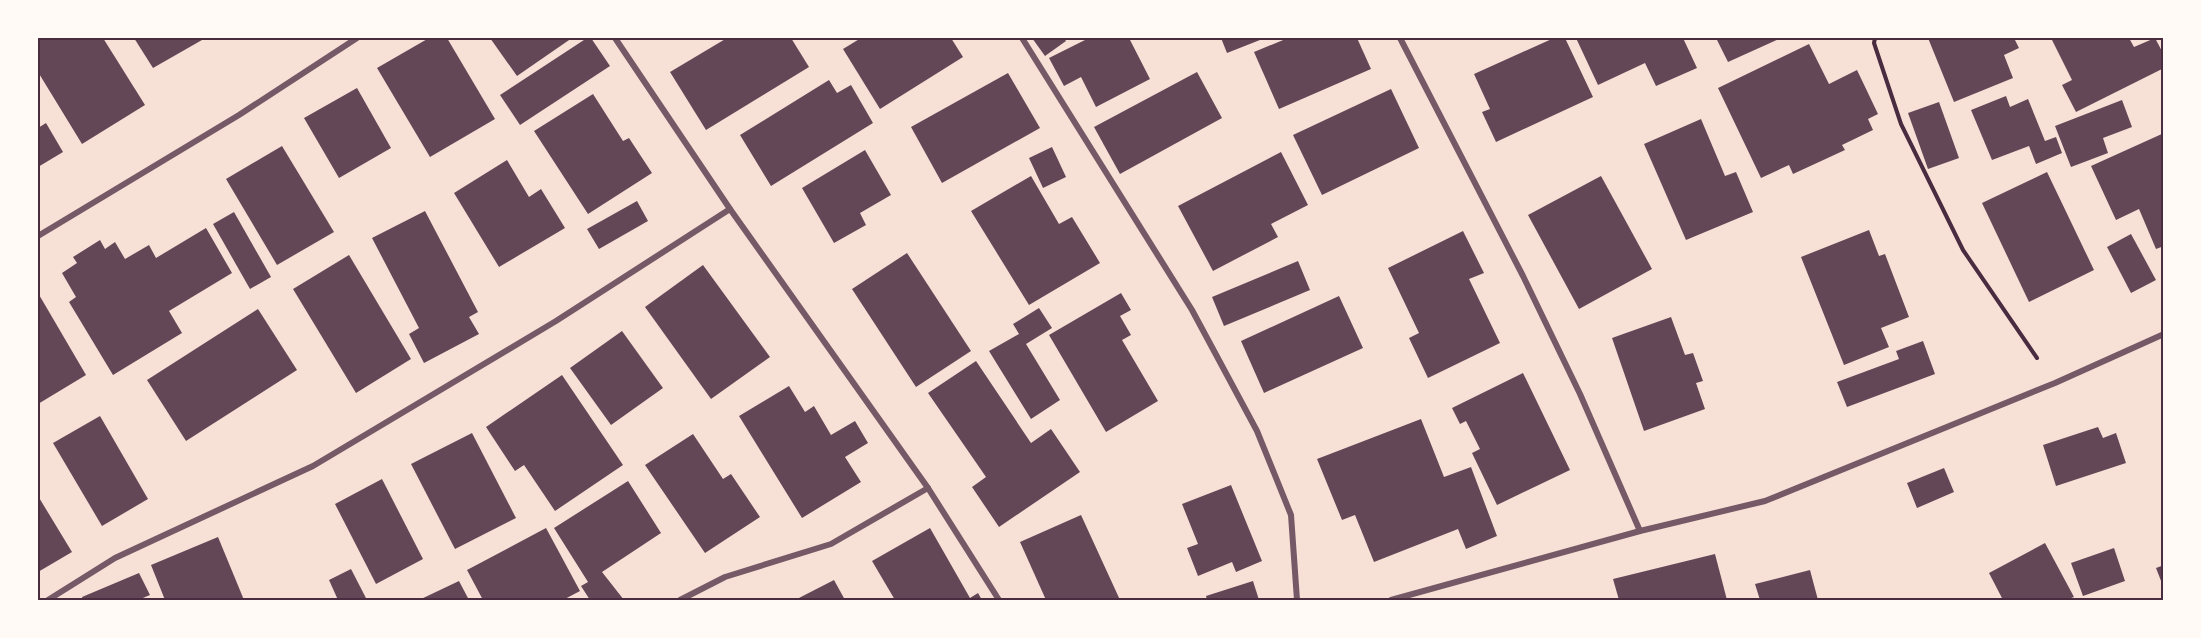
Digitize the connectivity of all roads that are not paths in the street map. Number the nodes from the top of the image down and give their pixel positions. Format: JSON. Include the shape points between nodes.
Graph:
{"nodes":[{"id":1,"x":357,"y":38,"type":"edge"},
{"id":2,"x":615,"y":38,"type":"edge"},
{"id":3,"x":1022,"y":38,"type":"edge"},
{"id":4,"x":1400,"y":38,"type":"edge"},
{"id":5,"x":730,"y":209,"type":"junction"},
{"id":6,"x":38,"y":237,"type":"edge"},
{"id":7,"x":2163,"y":334,"type":"edge"},
{"id":8,"x":928,"y":488,"type":"junction"},
{"id":9,"x":1640,"y":531,"type":"junction"},
{"id":10,"x":48,"y":600,"type":"edge"},
{"id":11,"x":680,"y":600,"type":"edge"},
{"id":12,"x":999,"y":600,"type":"edge"},
{"id":13,"x":1297,"y":600,"type":"edge"},
{"id":14,"x":1391,"y":600,"type":"edge"}],
"edges":[{"from":1,"to":6,"type":"street"},
{"from":2,"to":5,"type":"street"},
{"from":3,"to":13,"type":"street","via":[[1192,310],[1257,430],[1291,514]]},
{"from":4,"to":9,"type":"street","via":[[1523,276]]},
{"from":5,"to":8,"type":"street"},
{"from":5,"to":10,"type":"street","via":[[556,321],[313,466],[115,558]]},
{"from":7,"to":9,"type":"street","via":[[2055,384],[1765,501]]},
{"from":8,"to":11,"type":"street","via":[[831,544],[725,577]]},
{"from":8,"to":12,"type":"street"},
{"from":9,"to":14,"type":"street"}]}
